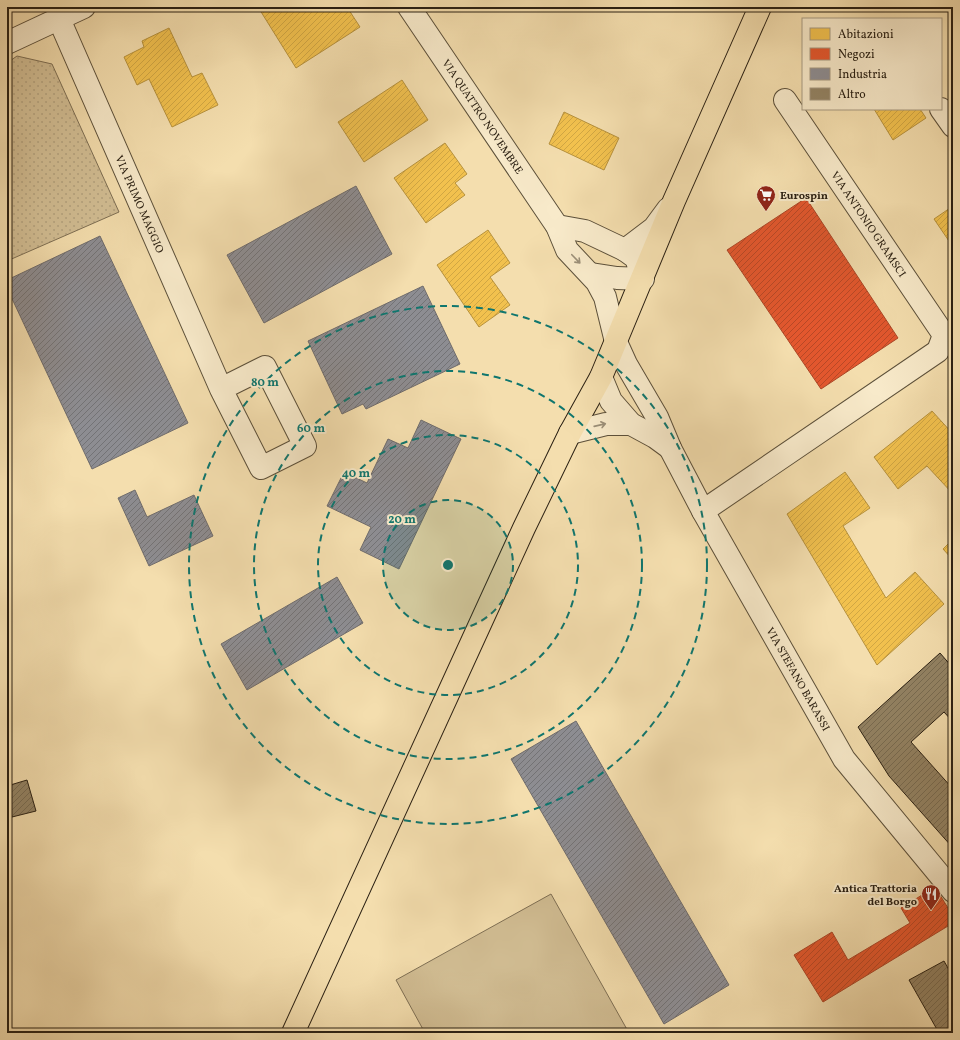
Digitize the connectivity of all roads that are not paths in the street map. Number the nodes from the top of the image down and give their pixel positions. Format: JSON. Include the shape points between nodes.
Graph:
{"nodes":[{"id":1,"x":84,"y":7,"type":"edge"},
{"id":2,"x":410,"y":7,"type":"edge"},
{"id":3,"x":760,"y":7,"type":"edge"},
{"id":4,"x":59,"y":19,"type":"junction"},
{"id":5,"x":7,"y":43,"type":"edge"},
{"id":6,"x":785,"y":100,"type":"dead end"},
{"id":7,"x":942,"y":110,"type":"edge"},
{"id":8,"x":953,"y":126,"type":"edge"},
{"id":9,"x":674,"y":201,"type":"junction"},
{"id":10,"x":557,"y":226,"type":"junction"},
{"id":11,"x":625,"y":250,"type":"junction"},
{"id":12,"x":591,"y":274,"type":"junction"},
{"id":13,"x":643,"y":279,"type":"junction"},
{"id":14,"x":616,"y":342,"type":"junction"},
{"id":15,"x":946,"y":348,"type":"edge"},
{"id":16,"x":601,"y":377,"type":"junction"},
{"id":17,"x":221,"y":389,"type":"dead end"},
{"id":18,"x":644,"y":396,"type":"junction"},
{"id":19,"x":631,"y":424,"type":"junction"},
{"id":20,"x":570,"y":433,"type":"junction"},
{"id":21,"x":670,"y":448,"type":"junction"},
{"id":22,"x":703,"y":511,"type":"junction"},
{"id":23,"x":953,"y":892,"type":"edge"},
{"id":24,"x":293,"y":1033,"type":"edge"}],
"edges":[{"from":1,"to":4,"type":"street"},
{"from":2,"to":10,"type":"street","name":"VIA QUATTRO NOVEMBRE"},
{"from":3,"to":9,"type":"main road"},
{"from":4,"to":5,"type":"street"},
{"from":4,"to":17,"type":"street","name":"VIA PRIMO MAGGIO"},
{"from":6,"to":15,"type":"street","name":"VIA ANTONIO GRAMSCI","via":[[944,335]]},
{"from":7,"to":8,"type":"street"},
{"from":9,"to":11,"type":"street","via":[[654,228]]},
{"from":9,"to":13,"type":"main road"},
{"from":10,"to":11,"type":"street","via":[[585,231]]},
{"from":10,"to":12,"type":"street","name":"VIA QUATTRO NOVEMBRE","one_way":true,"via":[[567,250]]},
{"from":11,"to":13,"type":"street","via":[[636,258]]},
{"from":12,"to":13,"type":"street"},
{"from":12,"to":14,"type":"street","name":"VIA QUATTRO NOVEMBRE","via":[[605,297]]},
{"from":13,"to":14,"type":"main road"},
{"from":14,"to":16,"type":"main road"},
{"from":14,"to":18,"type":"street","name":"VIA STEFANO BARASSI"},
{"from":15,"to":22,"type":"street","name":"VIA ANTONIO GRAMSCI"},
{"from":16,"to":18,"type":"street"},
{"from":16,"to":19,"type":"street","name":"VIA STEFANO BARASSI","via":[[611,401]]},
{"from":16,"to":20,"type":"main road"},
{"from":18,"to":21,"type":"street","name":"VIA STEFANO BARASSI","via":[[657,417]]},
{"from":20,"to":19,"type":"street","name":"VIA STEFANO BARASSI","one_way":true,"via":[[606,424]]},
{"from":19,"to":21,"type":"street","name":"VIA STEFANO BARASSI"},
{"from":20,"to":24,"type":"main road"},
{"from":21,"to":22,"type":"street","name":"VIA STEFANO BARASSI"},
{"from":22,"to":23,"type":"street","name":"VIA STEFANO BARASSI","via":[[844,759]]}]}
